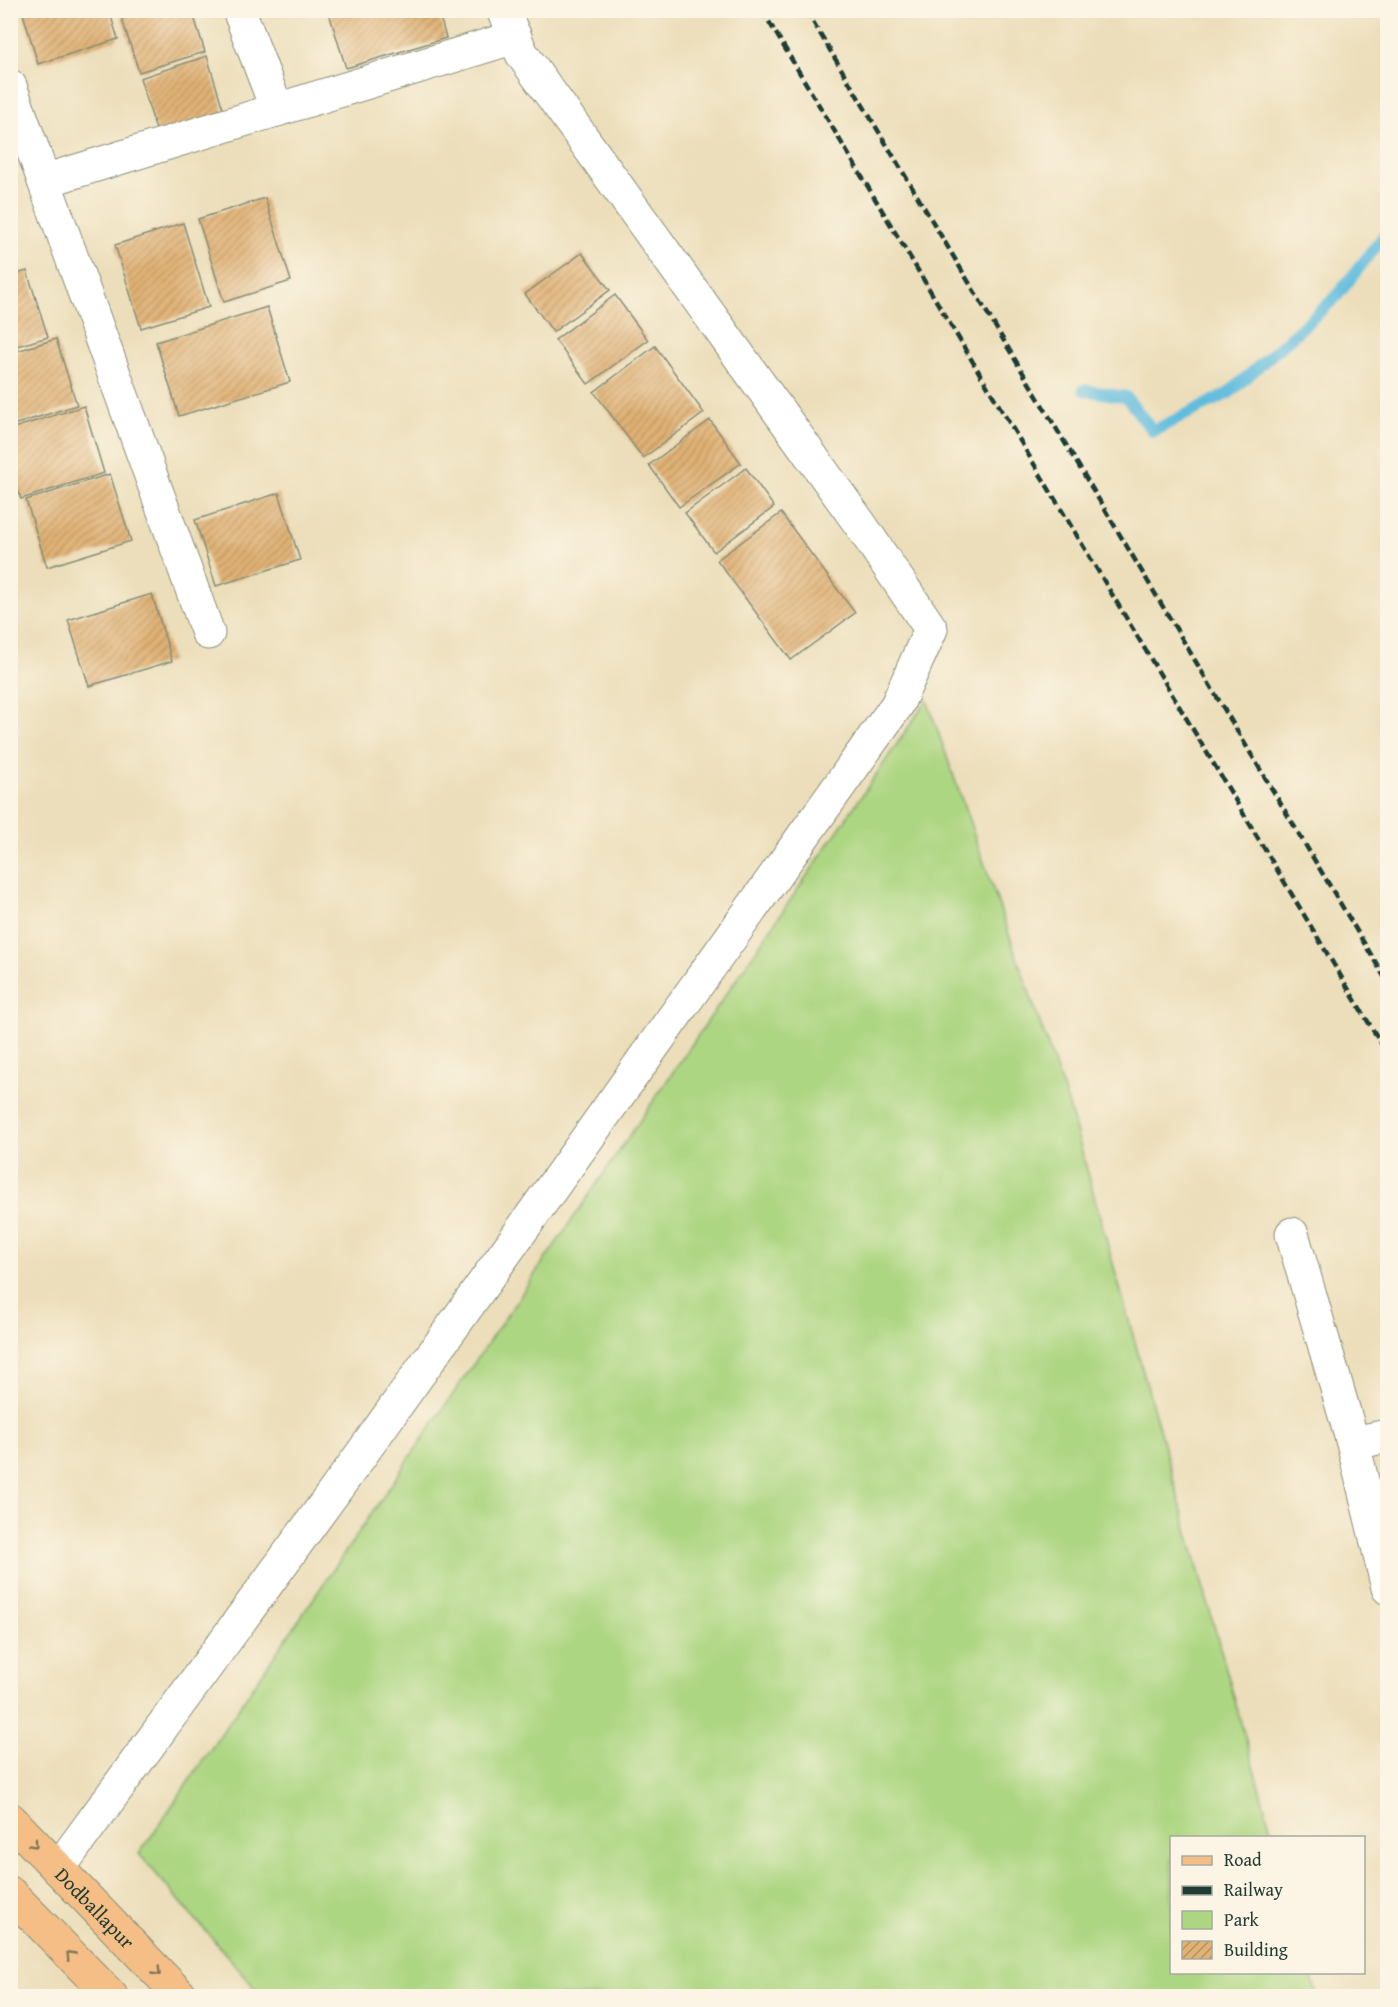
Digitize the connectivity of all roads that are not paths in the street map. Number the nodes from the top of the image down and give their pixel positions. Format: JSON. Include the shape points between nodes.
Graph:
{"nodes":[{"id":1,"x":239,"y":10,"type":"edge"},
{"id":2,"x":509,"y":24,"type":"edge"},
{"id":3,"x":10,"y":86,"type":"edge"},
{"id":4,"x":277,"y":110,"type":"junction"},
{"id":5,"x":44,"y":181,"type":"junction"},
{"id":6,"x":208,"y":633,"type":"dead end"},
{"id":7,"x":1292,"y":1234,"type":"dead end"},
{"id":8,"x":1388,"y":1436,"type":"edge"},
{"id":9,"x":1353,"y":1443,"type":"junction"},
{"id":10,"x":1388,"y":1588,"type":"edge"},
{"id":11,"x":10,"y":1819,"type":"edge"},
{"id":12,"x":58,"y":1869,"type":"junction"},
{"id":13,"x":10,"y":1893,"type":"edge"},
{"id":14,"x":111,"y":1996,"type":"edge"},
{"id":15,"x":181,"y":1996,"type":"edge"}],
"edges":[{"from":1,"to":4,"type":"street"},
{"from":2,"to":4,"type":"street"},
{"from":2,"to":12,"type":"street","via":[[522,54],[860,524],[931,629],[897,705],[353,1466]]},
{"from":3,"to":5,"type":"street"},
{"from":4,"to":5,"type":"street"},
{"from":5,"to":6,"type":"street"},
{"from":7,"to":9,"type":"street"},
{"from":8,"to":9,"type":"street"},
{"from":9,"to":10,"type":"street"},
{"from":11,"to":12,"type":"main road","name":"Dodballapur","one_way":true},
{"from":12,"to":15,"type":"main road","name":"Dodballapur","one_way":true},
{"from":14,"to":13,"type":"main road","one_way":true}]}
